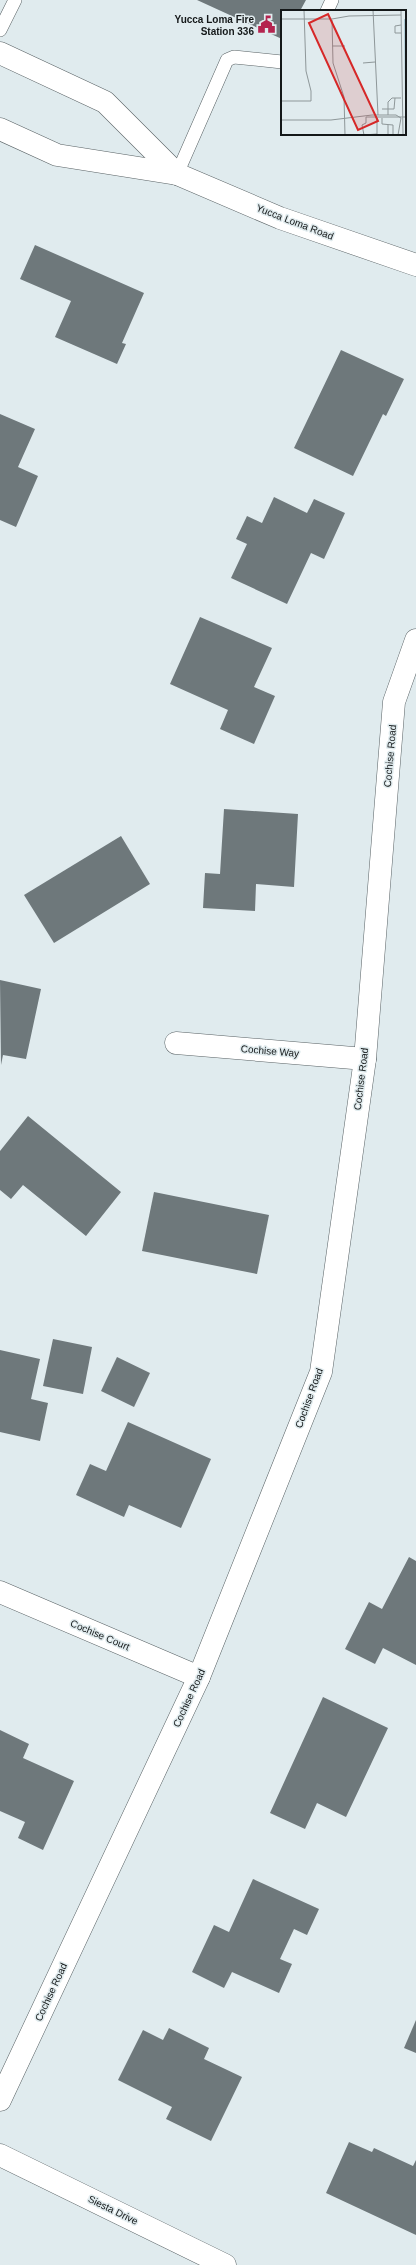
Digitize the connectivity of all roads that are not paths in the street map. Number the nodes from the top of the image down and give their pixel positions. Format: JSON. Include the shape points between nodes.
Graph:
{"nodes":[{"id":1,"x":16,"y":0,"type":"edge"},
{"id":2,"x":332,"y":0,"type":"edge"},
{"id":3,"x":327,"y":10,"type":"edge"},
{"id":4,"x":0,"y":30,"type":"edge"},
{"id":5,"x":0,"y":53,"type":"edge"},
{"id":6,"x":281,"y":62,"type":"edge"},
{"id":7,"x":0,"y":129,"type":"edge"},
{"id":8,"x":177,"y":174,"type":"junction"},
{"id":9,"x":416,"y":266,"type":"edge"},
{"id":10,"x":416,"y":640,"type":"edge"},
{"id":11,"x":176,"y":1043,"type":"dead end"},
{"id":12,"x":365,"y":1059,"type":"junction"},
{"id":13,"x":0,"y":1592,"type":"edge"},
{"id":14,"x":199,"y":1677,"type":"junction"},
{"id":15,"x":0,"y":2100,"type":"edge"},
{"id":16,"x":0,"y":2155,"type":"edge"},
{"id":17,"x":225,"y":2265,"type":"edge"}],
"edges":[{"from":1,"to":4,"type":"lane"},
{"from":2,"to":3,"type":"lane"},
{"from":5,"to":8,"type":"street","name":"Yucca Loma Road","via":[[105,102]]},
{"from":6,"to":8,"type":"lane","via":[[234,57],[227,60]]},
{"from":7,"to":8,"type":"street","name":"Yucca Loma Road","via":[[57,155]]},
{"from":8,"to":9,"type":"street","name":"Yucca Loma Road","via":[[280,218]]},
{"from":10,"to":12,"type":"street","name":"Cochise Road","via":[[394,702]]},
{"from":11,"to":12,"type":"street","name":"Cochise Way"},
{"from":12,"to":14,"type":"street","name":"Cochise Road","via":[[321,1372]]},
{"from":13,"to":14,"type":"street","name":"Cochise Court"},
{"from":14,"to":15,"type":"street","name":"Cochise Road"},
{"from":16,"to":17,"type":"street","name":"Siesta Drive"}]}
